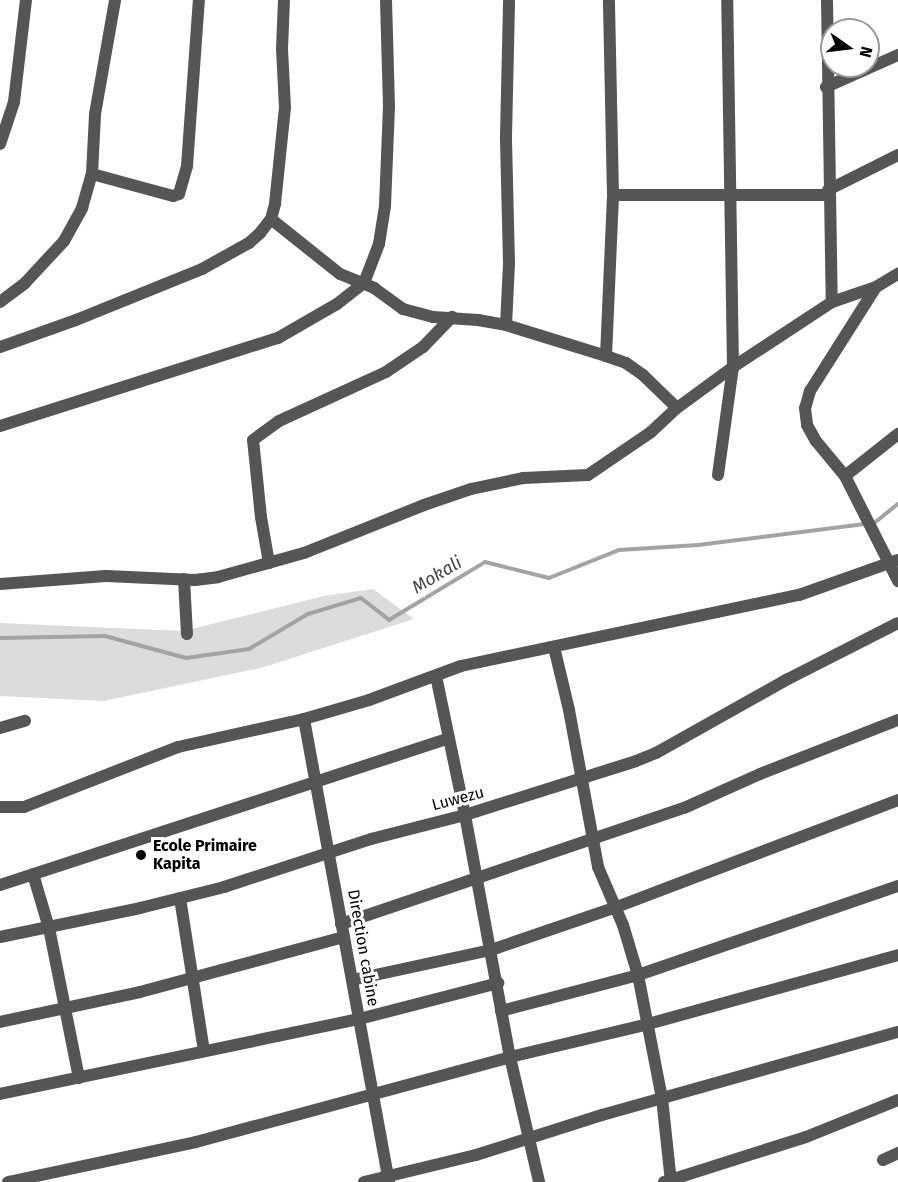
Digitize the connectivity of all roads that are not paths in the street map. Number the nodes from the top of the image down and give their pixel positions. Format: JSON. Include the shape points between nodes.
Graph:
{"nodes":[{"id":1,"x":26,"y":0,"type":"edge"},
{"id":2,"x":116,"y":0,"type":"edge"},
{"id":3,"x":199,"y":0,"type":"edge"},
{"id":4,"x":284,"y":0,"type":"edge"},
{"id":5,"x":386,"y":0,"type":"edge"},
{"id":6,"x":509,"y":0,"type":"edge"},
{"id":7,"x":609,"y":0,"type":"edge"},
{"id":8,"x":727,"y":0,"type":"edge"},
{"id":9,"x":827,"y":0,"type":"edge"},
{"id":10,"x":898,"y":55,"type":"edge"},
{"id":11,"x":826,"y":87,"type":"junction"},
{"id":12,"x":0,"y":144,"type":"edge"},
{"id":13,"x":898,"y":155,"type":"edge"},
{"id":14,"x":92,"y":174,"type":"junction"},
{"id":15,"x":828,"y":192,"type":"junction"},
{"id":16,"x":614,"y":195,"type":"junction"},
{"id":17,"x":730,"y":195,"type":"junction"},
{"id":18,"x":271,"y":219,"type":"junction"},
{"id":19,"x":898,"y":274,"type":"edge"},
{"id":20,"x":364,"y":283,"type":"junction"},
{"id":21,"x":876,"y":287,"type":"junction"},
{"id":22,"x":0,"y":302,"type":"edge"},
{"id":23,"x":832,"y":302,"type":"junction"},
{"id":24,"x":452,"y":317,"type":"junction"},
{"id":25,"x":506,"y":325,"type":"junction"},
{"id":26,"x":0,"y":347,"type":"edge"},
{"id":27,"x":606,"y":356,"type":"junction"},
{"id":28,"x":733,"y":367,"type":"junction"},
{"id":29,"x":677,"y":408,"type":"junction"},
{"id":30,"x":0,"y":426,"type":"edge"},
{"id":31,"x":898,"y":434,"type":"edge"},
{"id":32,"x":718,"y":475,"type":"dead end"},
{"id":33,"x":845,"y":476,"type":"junction"},
{"id":34,"x":895,"y":562,"type":"edge"},
{"id":35,"x":269,"y":563,"type":"junction"},
{"id":36,"x":184,"y":579,"type":"junction"},
{"id":37,"x":898,"y":581,"type":"edge"},
{"id":38,"x":0,"y":584,"type":"edge"},
{"id":39,"x":898,"y":623,"type":"edge"},
{"id":40,"x":187,"y":634,"type":"dead end"},
{"id":41,"x":554,"y":647,"type":"junction"},
{"id":42,"x":436,"y":676,"type":"junction"},
{"id":43,"x":304,"y":719,"type":"junction"},
{"id":44,"x":898,"y":720,"type":"edge"},
{"id":45,"x":25,"y":721,"type":"dead end"},
{"id":46,"x":0,"y":728,"type":"edge"},
{"id":47,"x":449,"y":738,"type":"junction"},
{"id":48,"x":582,"y":780,"type":"junction"},
{"id":49,"x":317,"y":781,"type":"junction"},
{"id":50,"x":898,"y":800,"type":"edge"},
{"id":51,"x":0,"y":807,"type":"edge"},
{"id":52,"x":465,"y":815,"type":"junction"},
{"id":53,"x":593,"y":838,"type":"junction"},
{"id":54,"x":330,"y":853,"type":"junction"},
{"id":55,"x":33,"y":874,"type":"junction"},
{"id":56,"x":477,"y":880,"type":"junction"},
{"id":57,"x":0,"y":885,"type":"edge"},
{"id":58,"x":898,"y":886,"type":"edge"},
{"id":59,"x":180,"y":898,"type":"junction"},
{"id":60,"x":614,"y":908,"type":"junction"},
{"id":61,"x":341,"y":924,"type":"junction"},
{"id":62,"x":49,"y":928,"type":"junction"},
{"id":63,"x":0,"y":937,"type":"edge"},
{"id":64,"x":344,"y":938,"type":"junction"},
{"id":65,"x":491,"y":950,"type":"junction"},
{"id":66,"x":897,"y":958,"type":"edge"},
{"id":67,"x":638,"y":975,"type":"junction"},
{"id":68,"x":194,"y":978,"type":"junction"},
{"id":69,"x":352,"y":980,"type":"junction"},
{"id":70,"x":498,"y":983,"type":"junction"},
{"id":71,"x":65,"y":1008,"type":"junction"},
{"id":72,"x":501,"y":1011,"type":"junction"},
{"id":73,"x":360,"y":1019,"type":"junction"},
{"id":74,"x":0,"y":1022,"type":"edge"},
{"id":75,"x":648,"y":1024,"type":"junction"},
{"id":76,"x":898,"y":1032,"type":"edge"},
{"id":77,"x":204,"y":1051,"type":"junction"},
{"id":78,"x":510,"y":1057,"type":"junction"},
{"id":79,"x":79,"y":1078,"type":"junction"},
{"id":80,"x":0,"y":1094,"type":"edge"},
{"id":81,"x":374,"y":1094,"type":"junction"},
{"id":82,"x":662,"y":1098,"type":"junction"},
{"id":83,"x":898,"y":1100,"type":"edge"},
{"id":84,"x":528,"y":1138,"type":"junction"},
{"id":85,"x":898,"y":1153,"type":"edge"},
{"id":86,"x":883,"y":1160,"type":"dead end"},
{"id":87,"x":389,"y":1179,"type":"edge"},
{"id":88,"x":668,"y":1181,"type":"edge"},
{"id":89,"x":8,"y":1182,"type":"edge"},
{"id":90,"x":364,"y":1182,"type":"edge"},
{"id":91,"x":539,"y":1182,"type":"edge"}],
"edges":[{"from":1,"to":12,"type":"street","via":[[14,102]]},
{"from":2,"to":14,"type":"street","via":[[95,114]]},
{"from":3,"to":14,"type":"street","via":[[187,166],[179,194],[173,196]]},
{"from":4,"to":18,"type":"street","via":[[285,108]]},
{"from":5,"to":20,"type":"street","via":[[389,107],[385,206],[380,244]]},
{"from":6,"to":25,"type":"street"},
{"from":7,"to":16,"type":"street"},
{"from":8,"to":17,"type":"street"},
{"from":9,"to":11,"type":"street"},
{"from":10,"to":11,"type":"street"},
{"from":11,"to":15,"type":"street"},
{"from":13,"to":15,"type":"street"},
{"from":14,"to":22,"type":"street","via":[[82,207],[64,241],[25,283]]},
{"from":15,"to":17,"type":"street"},
{"from":15,"to":23,"type":"street"},
{"from":16,"to":17,"type":"street"},
{"from":16,"to":27,"type":"street"},
{"from":17,"to":28,"type":"street"},
{"from":18,"to":20,"type":"street","via":[[340,274]]},
{"from":18,"to":26,"type":"street","via":[[249,243],[202,269]]},
{"from":19,"to":21,"type":"street"},
{"from":20,"to":24,"type":"street","via":[[403,309],[433,317]]},
{"from":20,"to":30,"type":"street","via":[[337,304],[278,338]]},
{"from":21,"to":23,"type":"street"},
{"from":21,"to":33,"type":"street","via":[[810,391],[806,408],[807,425],[816,441]]},
{"from":23,"to":28,"type":"street"},
{"from":24,"to":25,"type":"street"},
{"from":24,"to":35,"type":"street","via":[[423,347],[386,372],[279,421],[252,440]]},
{"from":25,"to":27,"type":"street"},
{"from":27,"to":29,"type":"street","via":[[644,375]]},
{"from":28,"to":29,"type":"street"},
{"from":28,"to":32,"type":"street"},
{"from":29,"to":35,"type":"street","via":[[651,432],[588,475],[523,478],[471,489]]},
{"from":31,"to":33,"type":"street"},
{"from":33,"to":34,"type":"street","via":[[869,527]]},
{"from":34,"to":37,"type":"street"},
{"from":34,"to":41,"type":"street","via":[[799,595]]},
{"from":35,"to":36,"type":"street","via":[[218,577]]},
{"from":36,"to":38,"type":"street","via":[[106,576]]},
{"from":36,"to":40,"type":"street"},
{"from":39,"to":48,"type":"street","name":"Luwezu","via":[[656,753]]},
{"from":41,"to":42,"type":"street","via":[[467,665]]},
{"from":41,"to":48,"type":"street"},
{"from":42,"to":43,"type":"street"},
{"from":42,"to":47,"type":"street"},
{"from":43,"to":49,"type":"street","name":"Direction cabine"},
{"from":43,"to":51,"type":"street","via":[[178,747],[24,807]]},
{"from":44,"to":53,"type":"street","via":[[684,808]]},
{"from":45,"to":46,"type":"street"},
{"from":47,"to":49,"type":"street"},
{"from":47,"to":52,"type":"street"},
{"from":48,"to":52,"type":"street","name":"Luwezu"},
{"from":48,"to":53,"type":"street"},
{"from":49,"to":54,"type":"street","name":"Direction cabine"},
{"from":49,"to":55,"type":"street"},
{"from":50,"to":60,"type":"street"},
{"from":52,"to":54,"type":"street","name":"Luwezu"},
{"from":52,"to":56,"type":"street"},
{"from":53,"to":56,"type":"street"},
{"from":53,"to":60,"type":"street","via":[[597,867]]},
{"from":54,"to":59,"type":"street","name":"Luwezu"},
{"from":54,"to":61,"type":"street","name":"Direction cabine"},
{"from":55,"to":57,"type":"street"},
{"from":55,"to":62,"type":"street"},
{"from":56,"to":61,"type":"street"},
{"from":56,"to":65,"type":"street"},
{"from":58,"to":67,"type":"street"},
{"from":59,"to":62,"type":"street","name":"Luwezu"},
{"from":59,"to":68,"type":"street"},
{"from":60,"to":65,"type":"street"},
{"from":60,"to":67,"type":"street"},
{"from":61,"to":64,"type":"street","name":"Direction cabine"},
{"from":62,"to":63,"type":"street","name":"Luwezu"},
{"from":62,"to":71,"type":"street"},
{"from":64,"to":68,"type":"street"},
{"from":64,"to":69,"type":"street","name":"Direction cabine"},
{"from":65,"to":69,"type":"street"},
{"from":65,"to":70,"type":"street"},
{"from":66,"to":75,"type":"street"},
{"from":67,"to":72,"type":"street"},
{"from":67,"to":75,"type":"street"},
{"from":68,"to":71,"type":"street"},
{"from":68,"to":77,"type":"street"},
{"from":69,"to":73,"type":"street","name":"Direction cabine"},
{"from":70,"to":72,"type":"street"},
{"from":70,"to":73,"type":"street"},
{"from":71,"to":74,"type":"street"},
{"from":71,"to":79,"type":"street"},
{"from":72,"to":78,"type":"street"},
{"from":73,"to":77,"type":"street"},
{"from":73,"to":81,"type":"street","name":"Direction cabine"},
{"from":75,"to":78,"type":"street"},
{"from":75,"to":82,"type":"street"},
{"from":76,"to":82,"type":"street"},
{"from":77,"to":79,"type":"street"},
{"from":78,"to":81,"type":"street"},
{"from":78,"to":84,"type":"street"},
{"from":79,"to":80,"type":"street"},
{"from":81,"to":87,"type":"street","name":"Direction cabine"},
{"from":81,"to":89,"type":"street","via":[[196,1142]]},
{"from":82,"to":84,"type":"street"},
{"from":82,"to":88,"type":"street"},
{"from":83,"to":88,"type":"street","via":[[806,1137]]},
{"from":84,"to":87,"type":"street"},
{"from":84,"to":91,"type":"street"},
{"from":85,"to":86,"type":"street"},
{"from":87,"to":90,"type":"street"}]}
